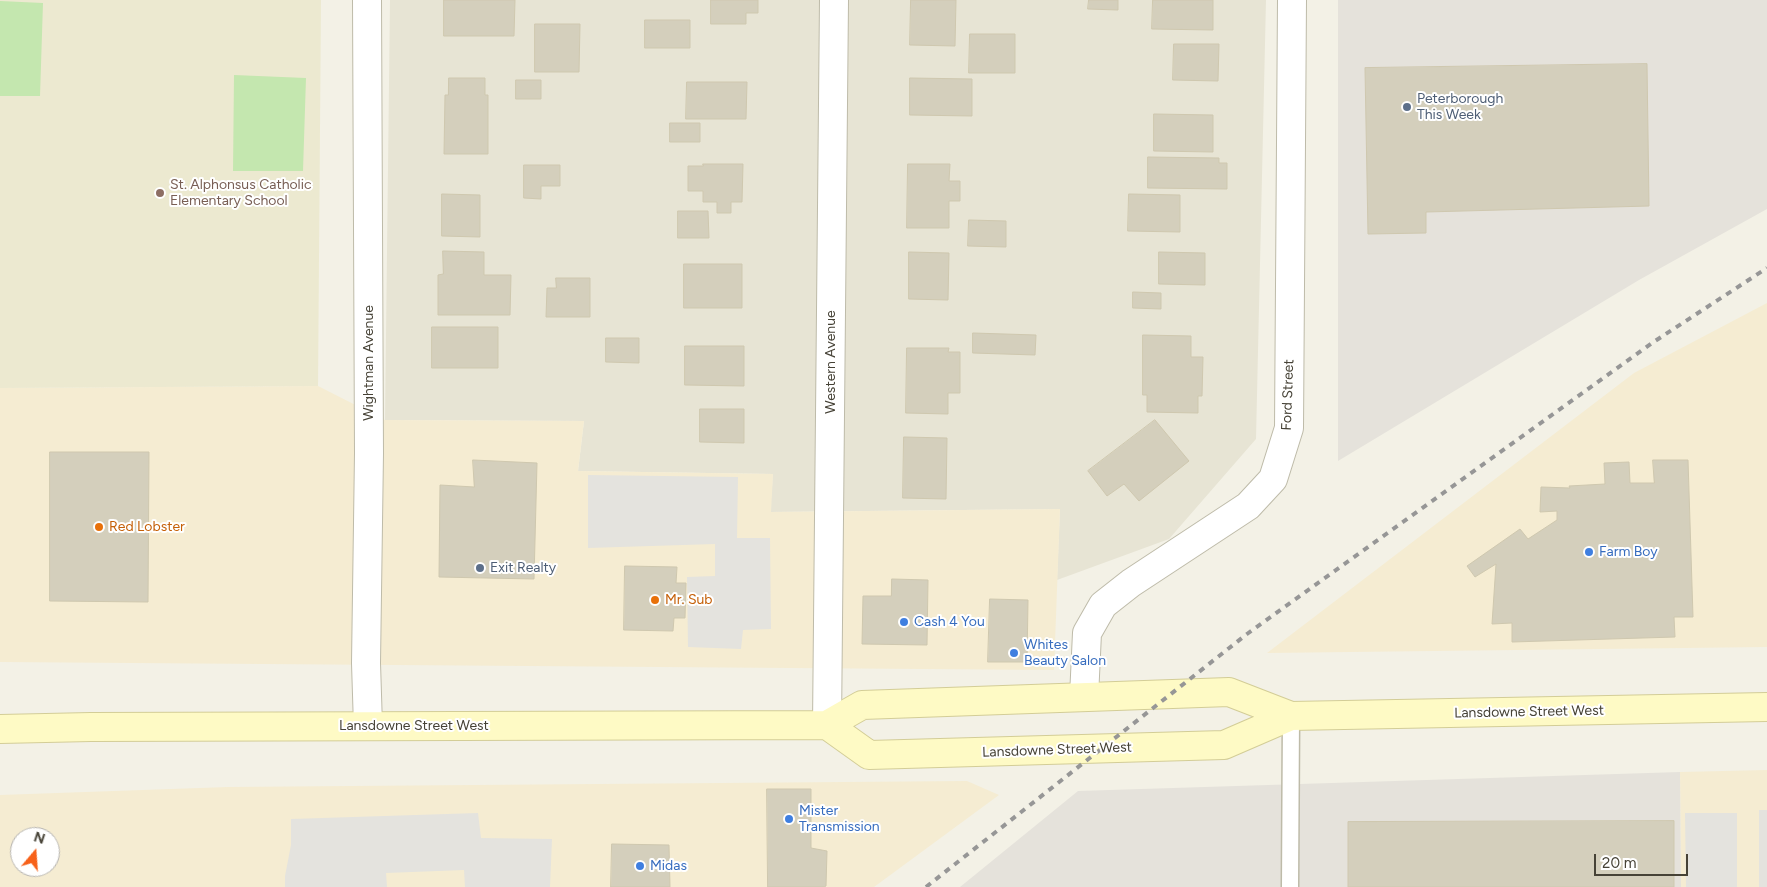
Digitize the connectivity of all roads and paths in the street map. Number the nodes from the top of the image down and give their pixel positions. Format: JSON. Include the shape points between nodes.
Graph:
{"nodes":[{"id":1,"x":367,"y":0,"type":"edge"},
{"id":2,"x":834,"y":0,"type":"edge"},
{"id":3,"x":1292,"y":0,"type":"edge"},
{"id":4,"x":1084,"y":697,"type":"junction"},
{"id":5,"x":1767,"y":707,"type":"edge"},
{"id":6,"x":1291,"y":716,"type":"junction"},
{"id":7,"x":827,"y":725,"type":"junction"},
{"id":8,"x":368,"y":726,"type":"junction"},
{"id":9,"x":0,"y":729,"type":"edge"},
{"id":10,"x":1290,"y":887,"type":"edge"}],
"edges":[{"from":1,"to":8,"type":"street","name":"Wightman Avenue"},
{"from":2,"to":7,"type":"street","name":"Western Avenue"},
{"from":3,"to":4,"type":"street","name":"Ford Street","via":[[1289,428],[1273,480],[1248,506],[1103,606],[1087,633]]},
{"from":4,"to":6,"type":"main road","name":"Lansdowne Street West","via":[[1229,692]]},
{"from":4,"to":7,"type":"main road","name":"Lansdowne Street West","via":[[862,705]]},
{"from":5,"to":6,"type":"main road","name":"Lansdowne Street West"},
{"from":6,"to":7,"type":"main road","name":"Lansdowne Street West","via":[[1224,745],[869,755]]},
{"from":6,"to":10,"type":"lane"},
{"from":7,"to":8,"type":"main road","name":"Lansdowne Street West"},
{"from":8,"to":9,"type":"main road","name":"Lansdowne Street West"}]}
